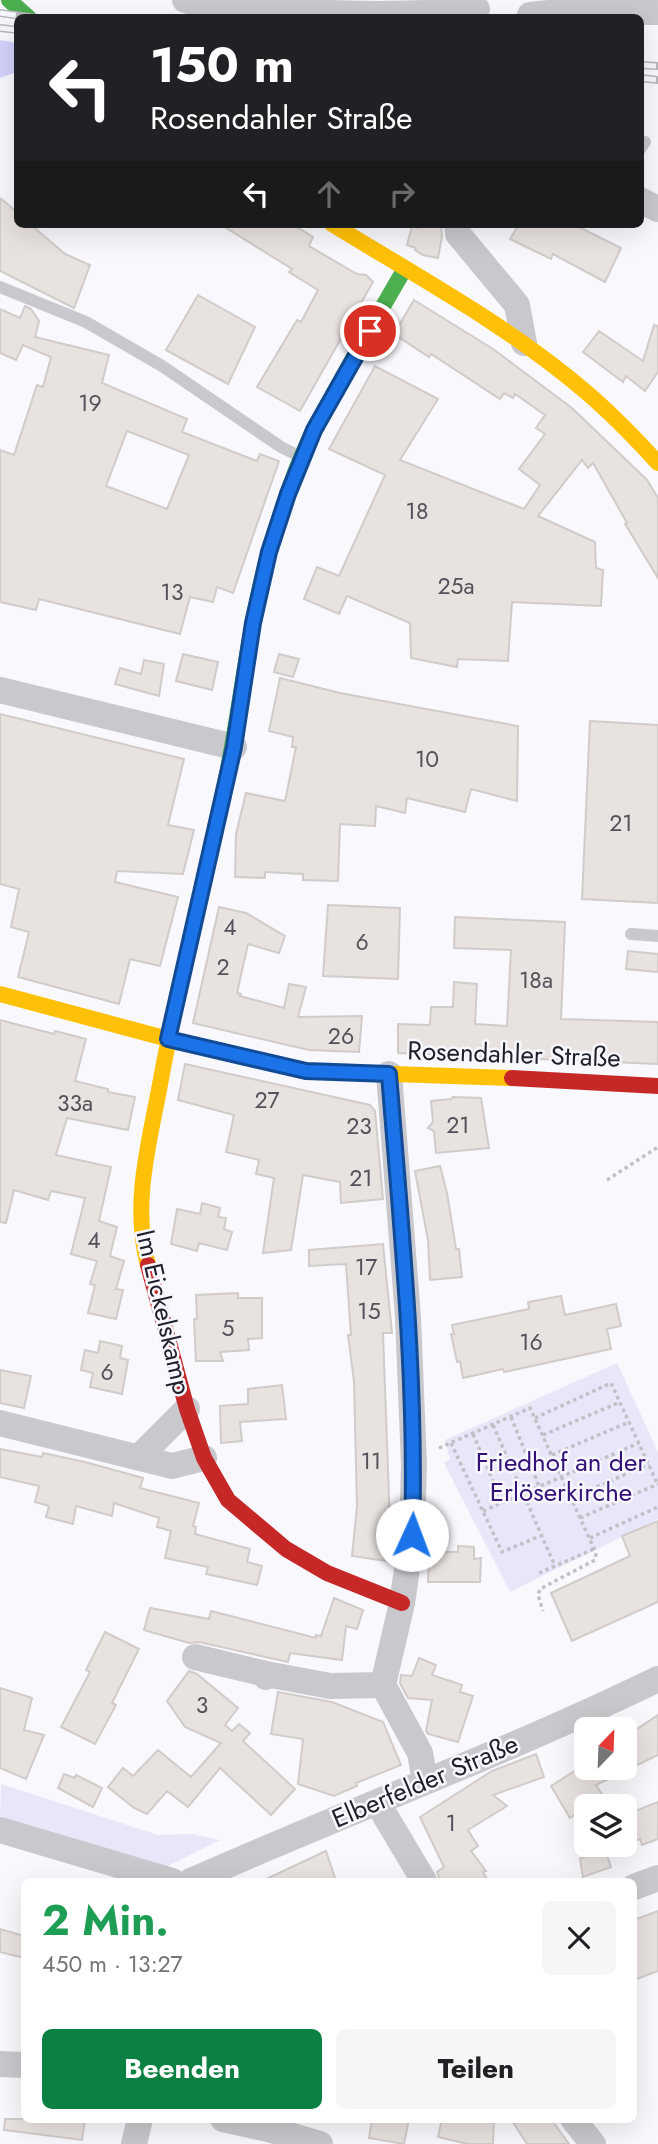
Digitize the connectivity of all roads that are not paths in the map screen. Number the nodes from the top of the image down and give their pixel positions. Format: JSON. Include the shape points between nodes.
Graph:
{"nodes":[{"id":1,"x":433,"y":0,"type":"edge"},
{"id":2,"x":589,"y":0,"type":"edge"},
{"id":3,"x":189,"y":1,"type":"edge"},
{"id":4,"x":288,"y":6,"type":"edge"},
{"id":5,"x":479,"y":9,"type":"edge"},
{"id":6,"x":532,"y":11,"type":"edge"},
{"id":7,"x":628,"y":12,"type":"junction"},
{"id":8,"x":658,"y":12,"type":"edge"},
{"id":9,"x":390,"y":14,"type":"edge"},
{"id":10,"x":405,"y":14,"type":"edge"},
{"id":11,"x":416,"y":14,"type":"edge"},
{"id":12,"x":338,"y":228,"type":"edge"},
{"id":13,"x":457,"y":228,"type":"edge"},
{"id":14,"x":404,"y":270,"type":"junction"},
{"id":15,"x":0,"y":287,"type":"edge"},
{"id":16,"x":524,"y":343,"type":"junction"},
{"id":17,"x":303,"y":457,"type":"junction"},
{"id":18,"x":658,"y":463,"type":"edge"},
{"id":19,"x":0,"y":690,"type":"edge"},
{"id":20,"x":234,"y":747,"type":"junction"},
{"id":21,"x":631,"y":933,"type":"dead end"},
{"id":22,"x":658,"y":936,"type":"edge"},
{"id":23,"x":0,"y":994,"type":"edge"},
{"id":24,"x":168,"y":1039,"type":"junction"},
{"id":25,"x":389,"y":1074,"type":"junction"},
{"id":26,"x":658,"y":1086,"type":"edge"},
{"id":27,"x":187,"y":1409,"type":"junction"},
{"id":28,"x":0,"y":1423,"type":"edge"},
{"id":29,"x":139,"y":1457,"type":"junction"},
{"id":30,"x":204,"y":1458,"type":"junction"},
{"id":31,"x":402,"y":1603,"type":"junction"},
{"id":32,"x":195,"y":1657,"type":"dead end"},
{"id":33,"x":658,"y":1679,"type":"edge"},
{"id":34,"x":383,"y":1685,"type":"junction"},
{"id":35,"x":425,"y":1781,"type":"junction"},
{"id":36,"x":377,"y":1802,"type":"junction"},
{"id":37,"x":0,"y":1830,"type":"edge"},
{"id":38,"x":162,"y":1878,"type":"edge"},
{"id":39,"x":198,"y":1878,"type":"edge"},
{"id":40,"x":422,"y":1878,"type":"edge"},
{"id":41,"x":658,"y":1878,"type":"edge"},
{"id":42,"x":637,"y":1886,"type":"edge"},
{"id":43,"x":0,"y":2064,"type":"edge"},
{"id":44,"x":21,"y":2065,"type":"edge"},
{"id":45,"x":139,"y":2123,"type":"edge"},
{"id":46,"x":241,"y":2123,"type":"edge"},
{"id":47,"x":576,"y":2123,"type":"edge"},
{"id":48,"x":134,"y":2144,"type":"edge"},
{"id":49,"x":320,"y":2144,"type":"edge"},
{"id":50,"x":593,"y":2144,"type":"edge"}],
"edges":[{"from":1,"to":10,"type":"street"},
{"from":2,"to":7,"type":"street"},
{"from":3,"to":4,"type":"street","via":[[245,10]]},
{"from":4,"to":9,"type":"street"},
{"from":5,"to":11,"type":"street"},
{"from":6,"to":7,"type":"street"},
{"from":7,"to":8,"type":"street"},
{"from":12,"to":14,"type":"street"},
{"from":13,"to":16,"type":"street","via":[[517,305]]},
{"from":14,"to":16,"type":"street"},
{"from":14,"to":17,"type":"street","name":"Im Eickelskamp"},
{"from":15,"to":17,"type":"lane","via":[[86,322]]},
{"from":16,"to":18,"type":"street","via":[[617,416]]},
{"from":17,"to":20,"type":"street","name":"Im Eickelskamp","via":[[269,552]]},
{"from":19,"to":20,"type":"street"},
{"from":20,"to":24,"type":"street","name":"Im Eickelskamp"},
{"from":21,"to":22,"type":"lane"},
{"from":23,"to":24,"type":"street","name":"Rosendahler Straße"},
{"from":24,"to":25,"type":"street","name":"Rosendahler Straße","via":[[306,1071]]},
{"from":24,"to":27,"type":"street","name":"Im Eickelskamp","via":[[143,1174],[141,1209],[145,1255]]},
{"from":25,"to":26,"type":"street","name":"Rosendahler Straße"},
{"from":25,"to":31,"type":"street","via":[[414,1465],[412,1535]]},
{"from":27,"to":29,"type":"street"},
{"from":27,"to":30,"type":"street","name":"Im Eickelskamp"},
{"from":28,"to":29,"type":"street"},
{"from":29,"to":30,"type":"street","via":[[172,1466]]},
{"from":30,"to":31,"type":"street","name":"Im Eickelskamp","via":[[228,1500],[286,1549],[327,1573]]},
{"from":31,"to":34,"type":"street"},
{"from":32,"to":34,"type":"street","via":[[266,1676],[330,1686]]},
{"from":33,"to":35,"type":"street","name":"Elberfelder Straße"},
{"from":34,"to":35,"type":"street","via":[[419,1754]]},
{"from":35,"to":36,"type":"street","name":"Elberfelder Straße"},
{"from":36,"to":39,"type":"street","name":"Elberfelder Straße"},
{"from":36,"to":40,"type":"street"},
{"from":37,"to":38,"type":"street"},
{"from":41,"to":42,"type":"street"},
{"from":43,"to":44,"type":"street"},
{"from":45,"to":48,"type":"street"},
{"from":46,"to":49,"type":"street"},
{"from":47,"to":50,"type":"street"}]}
